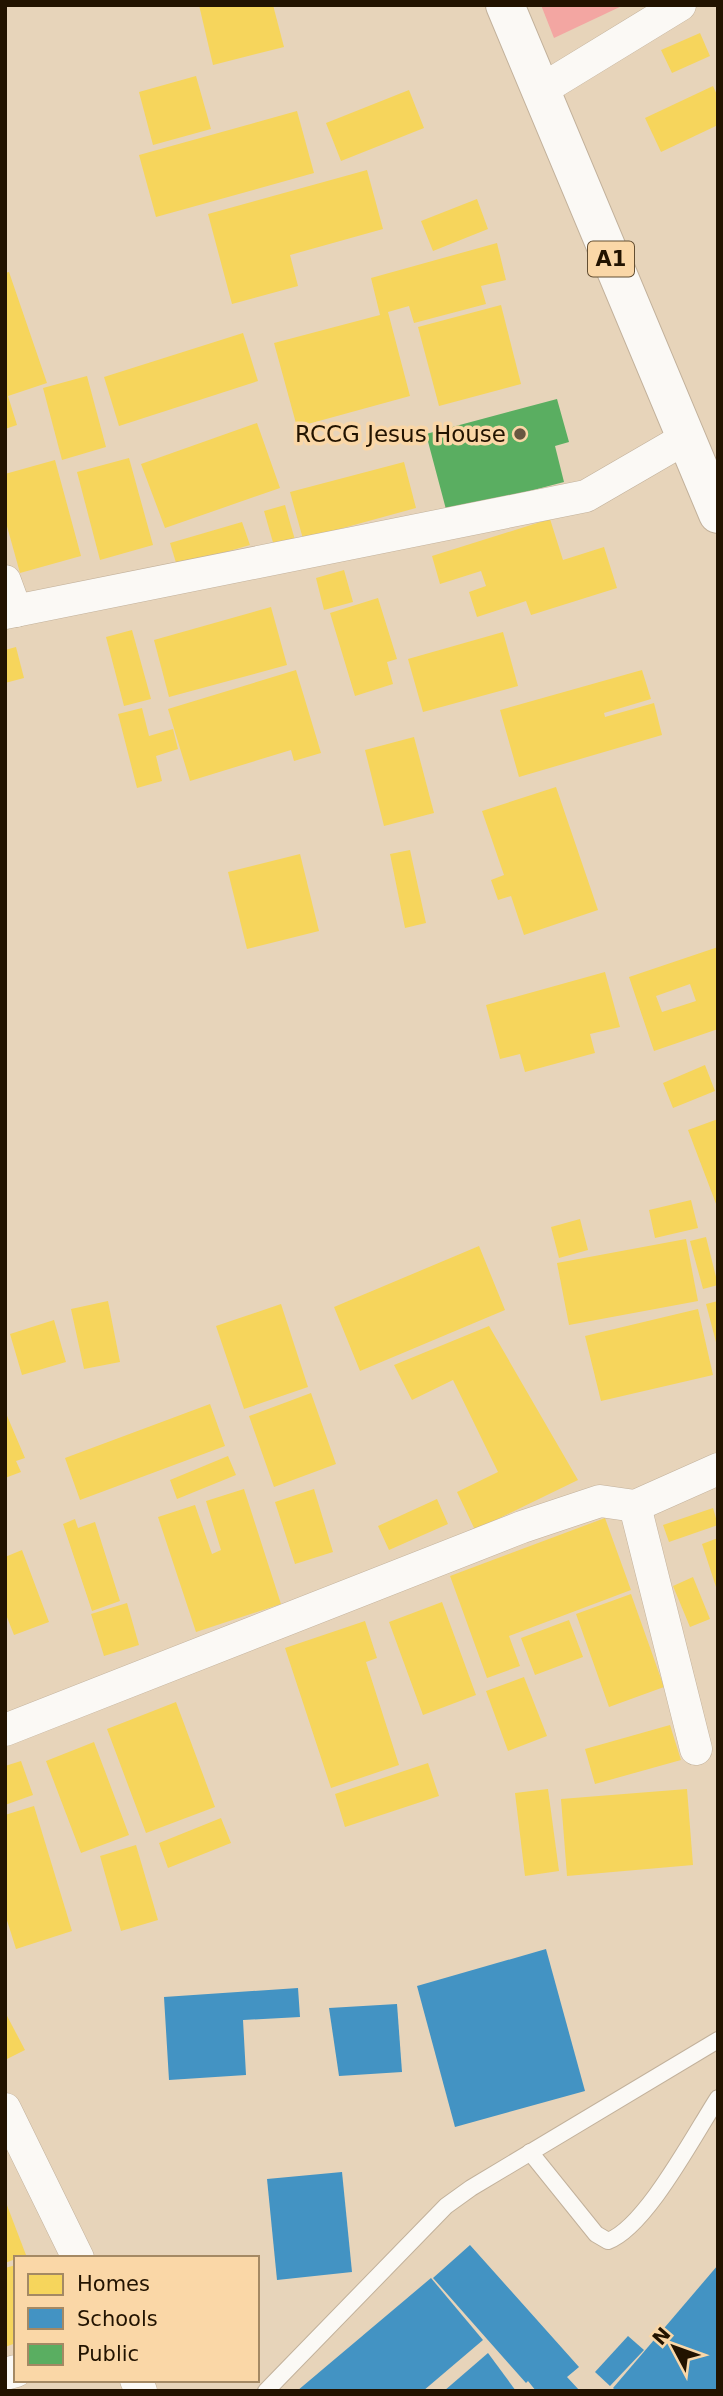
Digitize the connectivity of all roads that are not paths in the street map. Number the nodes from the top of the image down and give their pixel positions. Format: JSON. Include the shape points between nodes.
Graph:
{"nodes":[{"id":1,"x":505,"y":5,"type":"edge"},
{"id":2,"x":680,"y":5,"type":"edge"},
{"id":3,"x":541,"y":90,"type":"junction"},
{"id":4,"x":686,"y":438,"type":"junction"},
{"id":5,"x":718,"y":514,"type":"edge"},
{"id":6,"x":5,"y":581,"type":"edge"},
{"id":7,"x":11,"y":612,"type":"edge"},
{"id":8,"x":718,"y":1469,"type":"edge"},
{"id":9,"x":635,"y":1506,"type":"junction"},
{"id":10,"x":5,"y":1730,"type":"edge"},
{"id":11,"x":696,"y":1749,"type":"dead end"},
{"id":12,"x":718,"y":2040,"type":"edge"},
{"id":13,"x":718,"y":2098,"type":"edge"},
{"id":14,"x":5,"y":2109,"type":"edge"},
{"id":15,"x":530,"y":2152,"type":"junction"},
{"id":16,"x":77,"y":2256,"type":"edge"},
{"id":17,"x":266,"y":2391,"type":"edge"}],
"edges":[{"from":1,"to":3,"type":"highway","number":"A1"},
{"from":2,"to":3,"type":"street"},
{"from":3,"to":4,"type":"highway","number":"A1"},
{"from":4,"to":5,"type":"highway","number":"A1"},
{"from":4,"to":7,"type":"street","via":[[586,496]]},
{"from":6,"to":7,"type":"street"},
{"from":8,"to":9,"type":"street"},
{"from":9,"to":10,"type":"street","via":[[600,1502],[523,1527]]},
{"from":9,"to":11,"type":"street"},
{"from":12,"to":15,"type":"lane"},
{"from":13,"to":15,"type":"lane","via":[[642,2215],[608,2241],[596,2234]]},
{"from":14,"to":16,"type":"street"},
{"from":15,"to":17,"type":"lane","via":[[446,2206]]}]}
